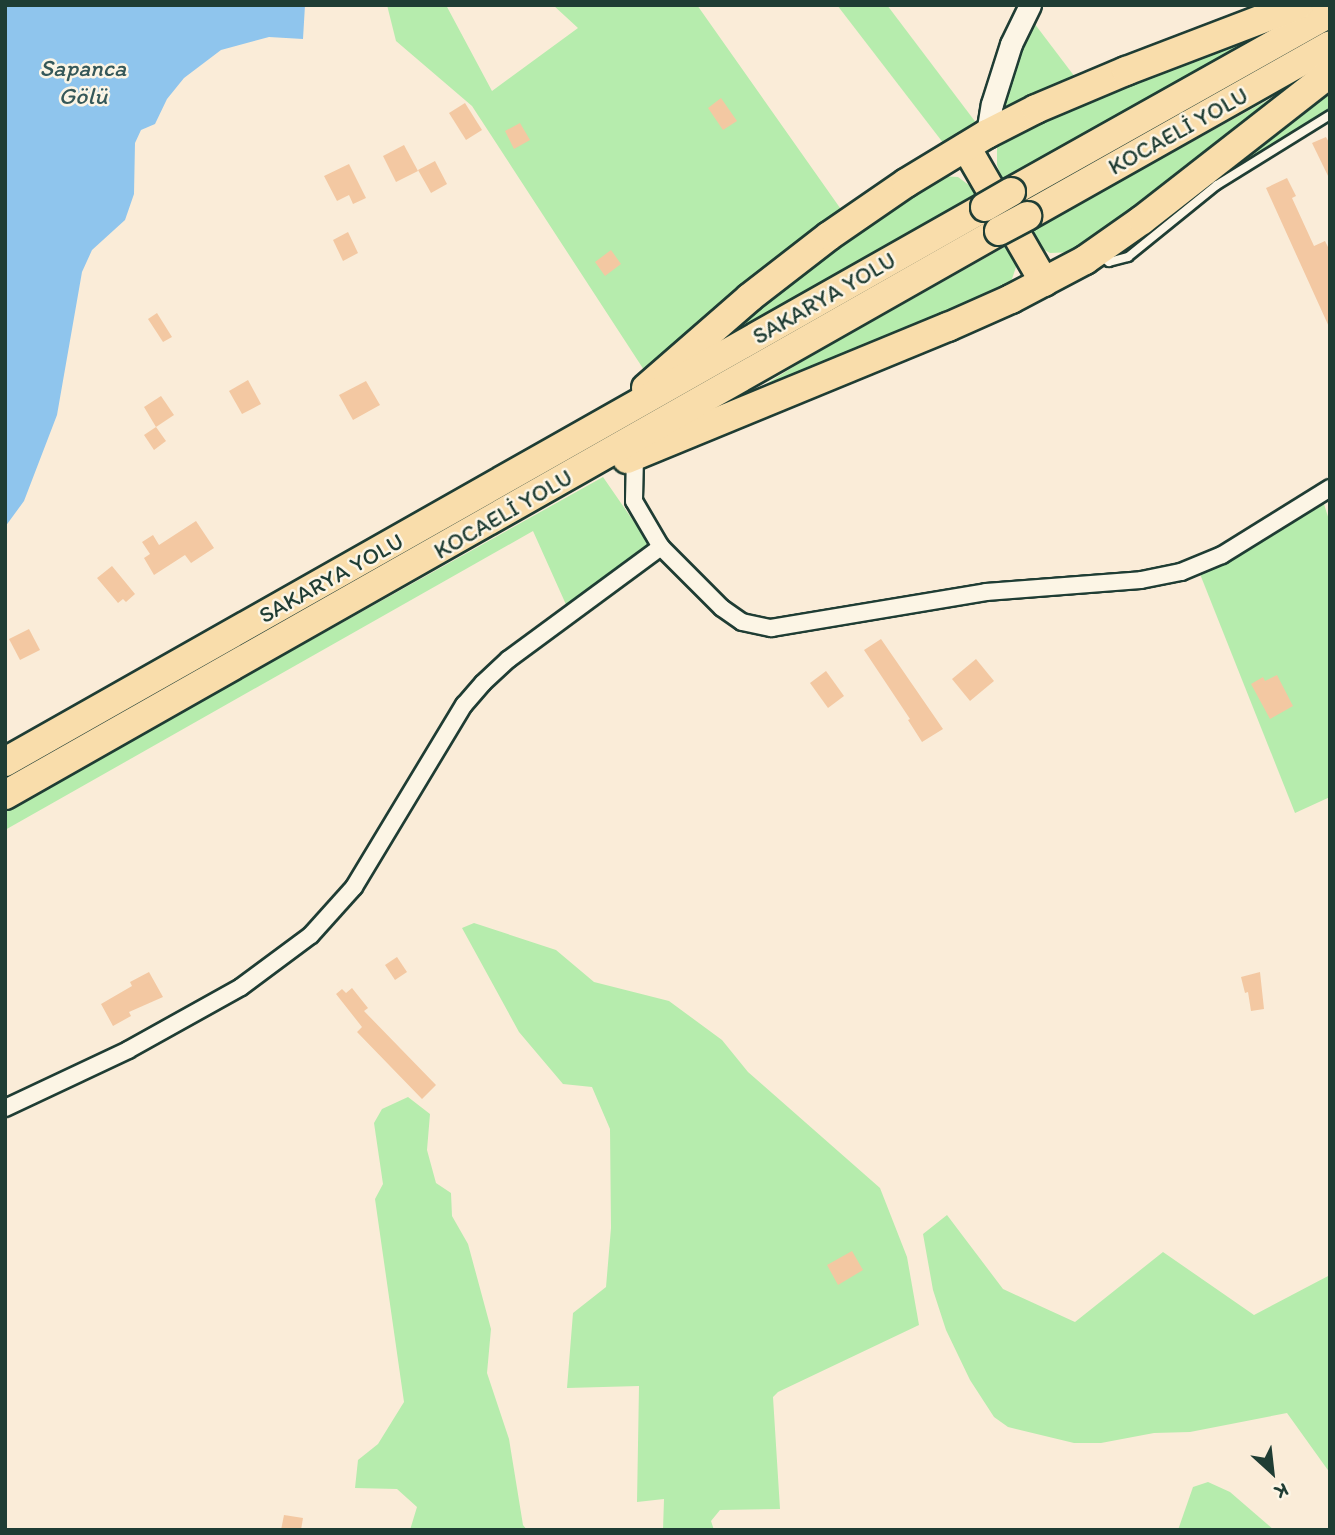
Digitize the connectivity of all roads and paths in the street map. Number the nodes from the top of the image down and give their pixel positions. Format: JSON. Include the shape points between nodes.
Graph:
{"nodes":[{"id":1,"x":1030,"y":5,"type":"edge"},
{"id":2,"x":1299,"y":5,"type":"edge"},
{"id":3,"x":1330,"y":13,"type":"edge"},
{"id":4,"x":1330,"y":45,"type":"edge"},
{"id":5,"x":1330,"y":73,"type":"edge"},
{"id":6,"x":1330,"y":116,"type":"edge"},
{"id":7,"x":976,"y":141,"type":"junction"},
{"id":8,"x":1096,"y":252,"type":"junction"},
{"id":9,"x":1044,"y":282,"type":"junction"},
{"id":10,"x":617,"y":417,"type":"junction"},
{"id":11,"x":635,"y":456,"type":"junction"},
{"id":12,"x":1330,"y":488,"type":"edge"},
{"id":13,"x":537,"y":495,"type":"junction"},
{"id":14,"x":661,"y":547,"type":"junction"},
{"id":15,"x":5,"y":762,"type":"edge"},
{"id":16,"x":5,"y":795,"type":"edge"},
{"id":17,"x":5,"y":1108,"type":"edge"}],
"edges":[{"from":1,"to":7,"type":"street"},
{"from":2,"to":7,"type":"highway","via":[[1035,109]]},
{"from":3,"to":10,"type":"highway","name":"SAKARYA YOLU","bridge":true},
{"from":4,"to":13,"type":"highway","name":"KOCAELİ YOLU","bridge":true},
{"from":5,"to":8,"type":"highway"},
{"from":6,"to":8,"type":"lane","via":[[1182,210],[1128,257],[1109,262]]},
{"from":7,"to":9,"type":"highway"},
{"from":7,"to":10,"type":"highway","via":[[906,183],[796,261],[676,359]]},
{"from":8,"to":9,"type":"highway"},
{"from":9,"to":11,"type":"highway","via":[[925,338]]},
{"from":10,"to":15,"type":"highway","name":"SAKARYA YOLU"},
{"from":11,"to":13,"type":"highway"},
{"from":11,"to":14,"type":"street","via":[[634,501]]},
{"from":12,"to":14,"type":"street","via":[[1222,555],[1181,572],[1141,580],[986,592],[771,628],[742,622],[722,608]]},
{"from":13,"to":16,"type":"highway","name":"KOCAELİ YOLU"},
{"from":14,"to":17,"type":"street","via":[[483,683],[464,705],[354,887],[311,934],[241,987],[120,1054]]}]}
